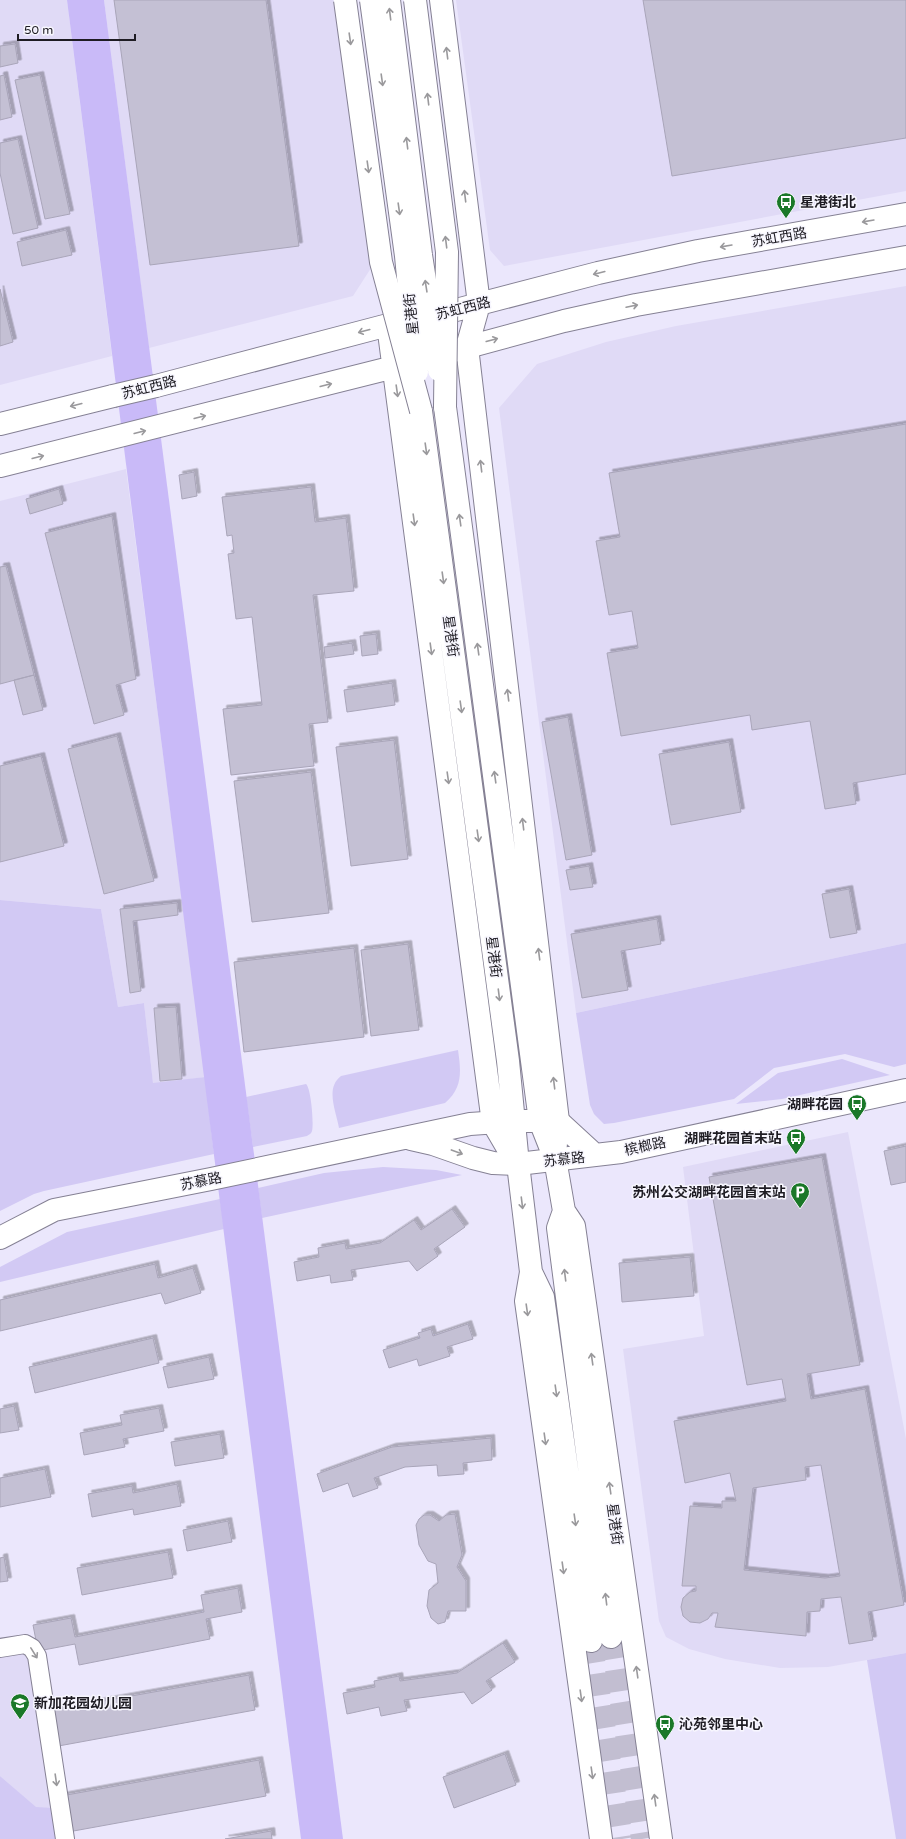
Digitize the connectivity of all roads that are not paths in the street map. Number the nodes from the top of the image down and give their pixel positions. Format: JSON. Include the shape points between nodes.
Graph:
{"nodes":[{"id":1,"x":345,"y":0,"type":"edge"},
{"id":2,"x":371,"y":0,"type":"edge"},
{"id":3,"x":389,"y":0,"type":"edge"},
{"id":4,"x":415,"y":0,"type":"edge"},
{"id":5,"x":441,"y":0,"type":"edge"},
{"id":6,"x":906,"y":214,"type":"edge"},
{"id":7,"x":906,"y":257,"type":"edge"},
{"id":8,"x":479,"y":304,"type":"junction"},
{"id":9,"x":388,"y":325,"type":"junction"},
{"id":10,"x":467,"y":347,"type":"junction"},
{"id":11,"x":394,"y":367,"type":"junction"},
{"id":12,"x":445,"y":407,"type":"junction"},
{"id":13,"x":421,"y":411,"type":"junction"},
{"id":14,"x":0,"y":424,"type":"edge"},
{"id":15,"x":0,"y":466,"type":"edge"},
{"id":16,"x":906,"y":1090,"type":"edge"},
{"id":17,"x":549,"y":1121,"type":"junction"},
{"id":18,"x":503,"y":1122,"type":"junction"},
{"id":19,"x":406,"y":1138,"type":"junction"},
{"id":20,"x":595,"y":1155,"type":"junction"},
{"id":21,"x":555,"y":1159,"type":"junction"},
{"id":22,"x":518,"y":1164,"type":"junction"},
{"id":23,"x":564,"y":1211,"type":"junction"},
{"id":24,"x":0,"y":1238,"type":"edge"},
{"id":25,"x":531,"y":1272,"type":"junction"},
{"id":26,"x":0,"y":1648,"type":"edge"},
{"id":27,"x":65,"y":1839,"type":"edge"},
{"id":28,"x":601,"y":1839,"type":"edge"},
{"id":29,"x":661,"y":1839,"type":"edge"}],
"edges":[{"from":1,"to":13,"type":"main road","one_way":true,"bridge":true,"via":[[381,262]]},
{"from":2,"to":13,"type":"main road","name":"星港街","one_way":true,"bridge":true,"via":[[406,256]]},
{"from":12,"to":3,"type":"main road","name":"星港街","one_way":true,"bridge":true,"via":[[421,254]]},
{"from":12,"to":4,"type":"main road","one_way":true,"bridge":true,"via":[[447,252]]},
{"from":8,"to":5,"type":"main road","one_way":true},
{"from":6,"to":8,"type":"main road","name":"苏虹西路","one_way":true,"via":[[698,251],[598,273]]},
{"from":10,"to":7,"type":"main road","one_way":true,"via":[[636,304]]},
{"from":8,"to":9,"type":"main road","name":"苏虹西路"},
{"from":8,"to":10,"type":"main road"},
{"from":9,"to":11,"type":"main road"},
{"from":9,"to":14,"type":"main road","name":"苏虹西路","one_way":true,"bridge":true},
{"from":10,"to":11,"type":"main road"},
{"from":17,"to":10,"type":"main road","one_way":true},
{"from":15,"to":11,"type":"main road","one_way":true},
{"from":11,"to":18,"type":"main road","one_way":true},
{"from":17,"to":12,"type":"main road","name":"星港街","one_way":true,"via":[[510,885]]},
{"from":13,"to":18,"type":"main road","name":"星港街","one_way":true,"via":[[485,887]]},
{"from":16,"to":20,"type":"main road","name":"槟榔路","via":[[621,1152]]},
{"from":17,"to":18,"type":"main road","name":"苏慕路"},
{"from":17,"to":20,"type":"main road","name":"苏慕路"},
{"from":17,"to":21,"type":"main road","name":"星港街"},
{"from":18,"to":19,"type":"main road","name":"苏慕路","via":[[470,1124]]},
{"from":18,"to":22,"type":"main road"},
{"from":19,"to":22,"type":"main road","name":"苏慕路","one_way":true,"via":[[493,1163]]},
{"from":19,"to":24,"type":"main road","name":"苏慕路","via":[[211,1180],[54,1210]]},
{"from":20,"to":21,"type":"main road","name":"苏慕路"},
{"from":21,"to":22,"type":"main road","name":"苏慕路"},
{"from":21,"to":23,"type":"main road","name":"星港街"},
{"from":22,"to":25,"type":"main road","name":"星港街","one_way":true},
{"from":25,"to":23,"type":"main road","name":"星港街","one_way":true,"via":[[543,1297],[601,1639],[558,1228]]},
{"from":29,"to":23,"type":"main road","name":"星港街","one_way":true,"via":[[574,1226]]},
{"from":25,"to":28,"type":"main road","name":"星港街","one_way":true,"via":[[526,1301]]},
{"from":26,"to":27,"type":"street","one_way":true,"via":[[25,1644],[32,1648],[37,1656]]}]}
